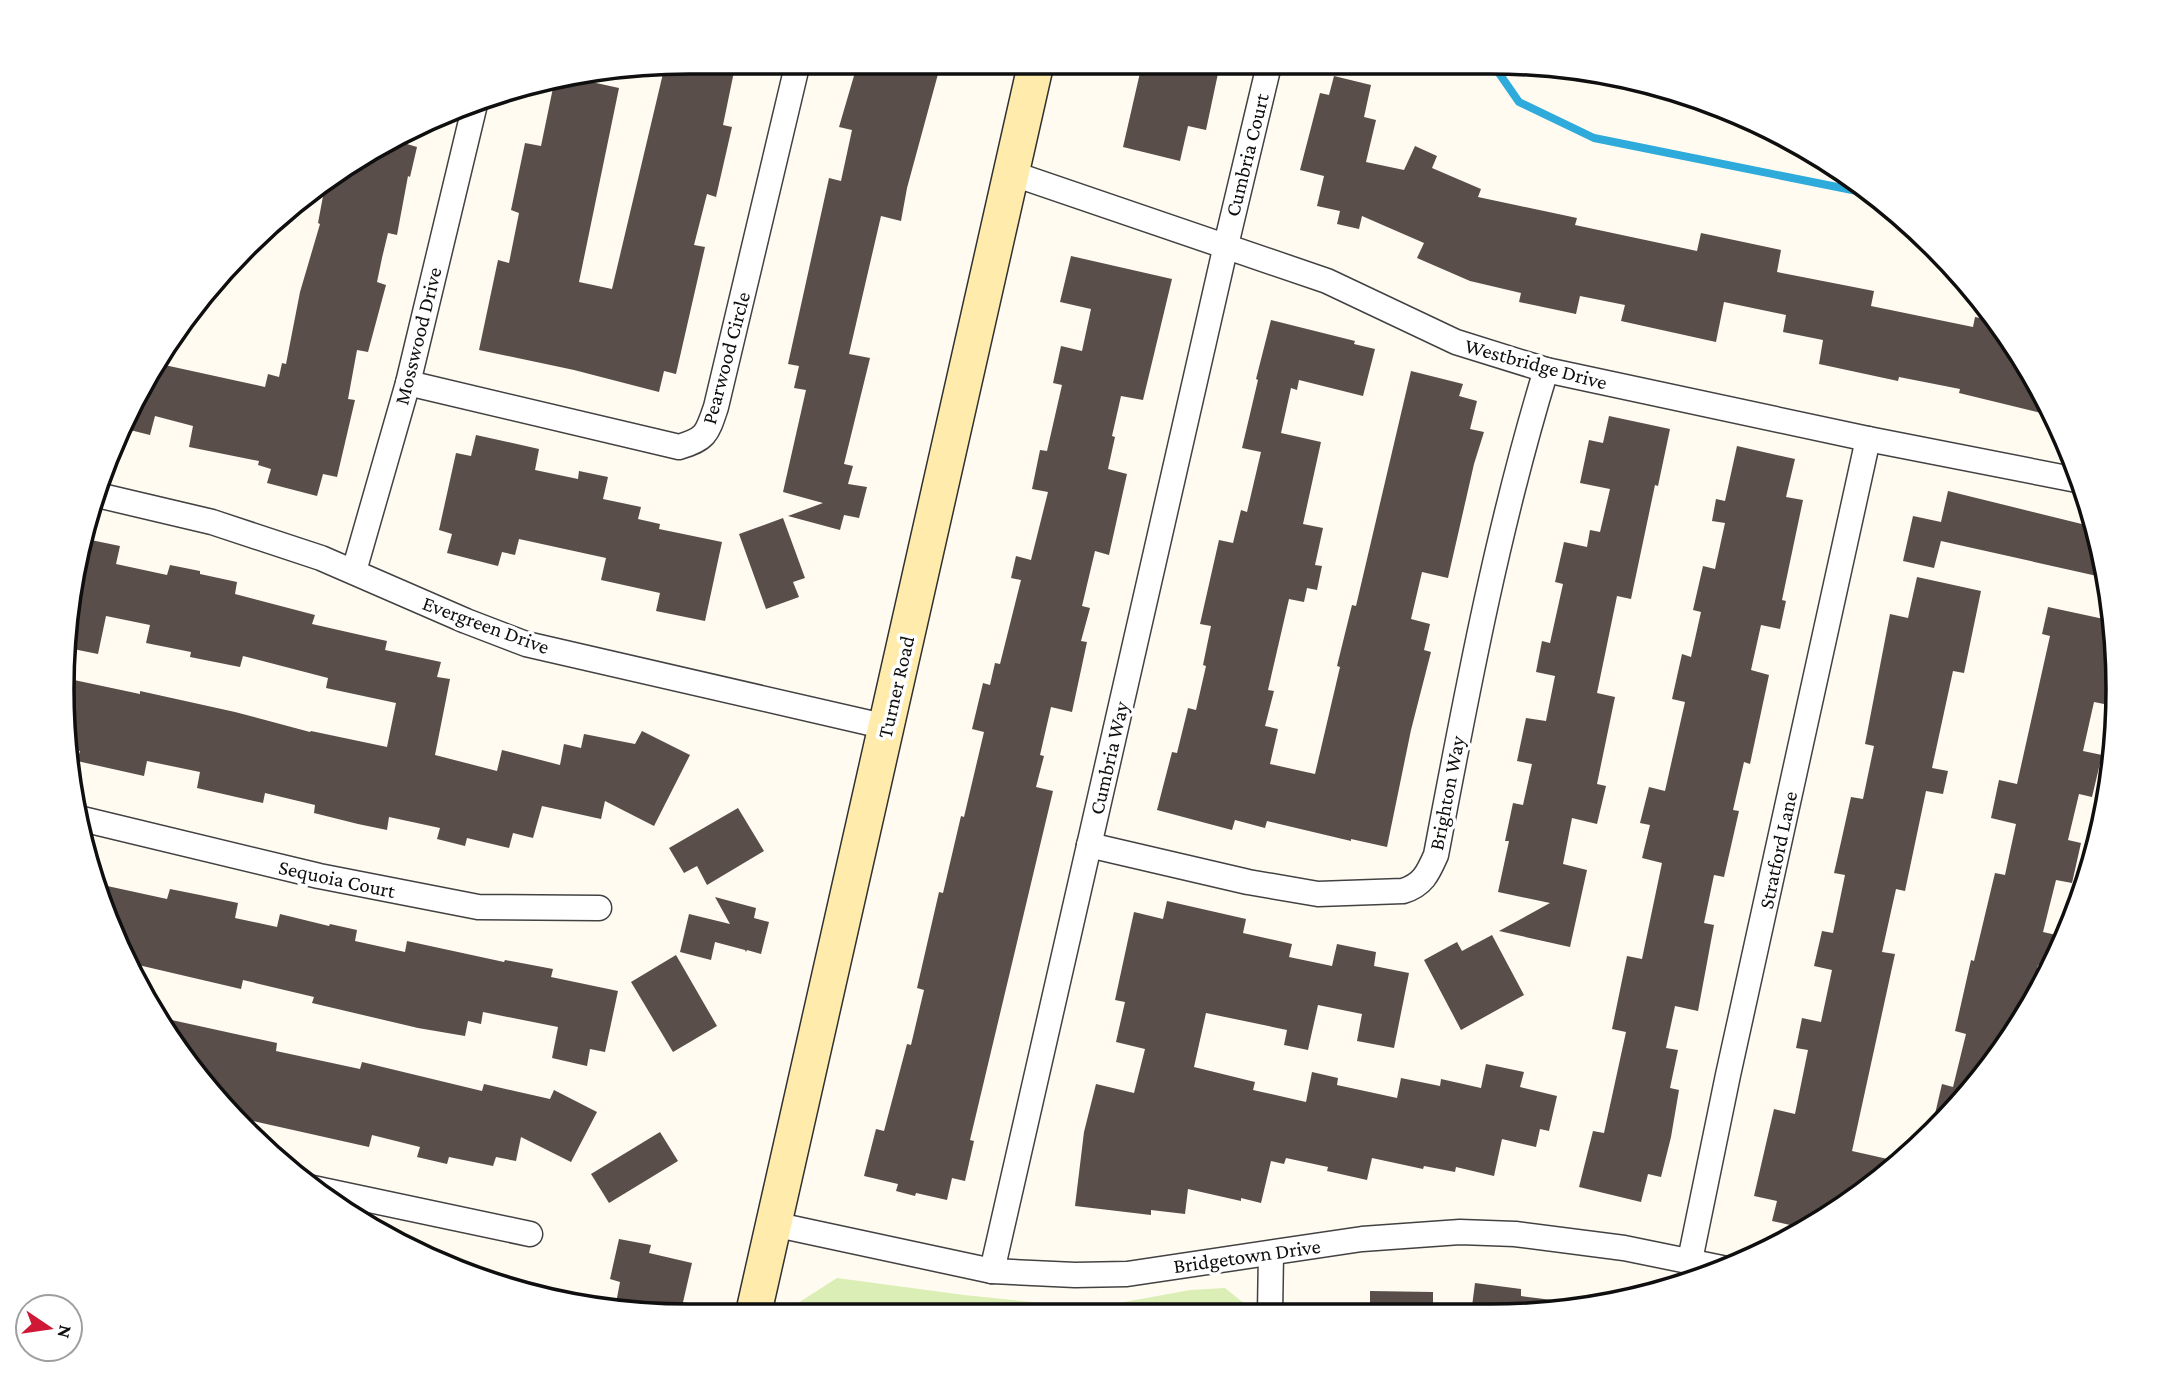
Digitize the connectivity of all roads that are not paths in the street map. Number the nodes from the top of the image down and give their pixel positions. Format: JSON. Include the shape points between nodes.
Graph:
{"nodes":[{"id":1,"x":795,"y":74,"type":"edge"},
{"id":2,"x":1034,"y":74,"type":"edge"},
{"id":3,"x":1267,"y":74,"type":"edge"},
{"id":4,"x":473,"y":113,"type":"edge"},
{"id":5,"x":1011,"y":173,"type":"junction"},
{"id":6,"x":1226,"y":245,"type":"junction"},
{"id":7,"x":1546,"y":370,"type":"junction"},
{"id":8,"x":408,"y":383,"type":"junction"},
{"id":9,"x":1868,"y":439,"type":"junction"},
{"id":10,"x":2068,"y":478,"type":"edge"},
{"id":11,"x":104,"y":497,"type":"edge"},
{"id":12,"x":354,"y":571,"type":"junction"},
{"id":13,"x":887,"y":727,"type":"junction"},
{"id":14,"x":88,"y":820,"type":"edge"},
{"id":15,"x":1089,"y":845,"type":"junction"},
{"id":16,"x":600,"y":908,"type":"dead end"},
{"id":17,"x":338,"y":1193,"type":"edge"},
{"id":18,"x":773,"y":1224,"type":"junction"},
{"id":19,"x":530,"y":1234,"type":"dead end"},
{"id":20,"x":1271,"y":1253,"type":"junction"},
{"id":21,"x":1690,"y":1260,"type":"junction"},
{"id":22,"x":1707,"y":1264,"type":"edge"},
{"id":23,"x":992,"y":1271,"type":"junction"},
{"id":24,"x":756,"y":1304,"type":"edge"},
{"id":25,"x":1270,"y":1304,"type":"edge"}],
"edges":[{"from":1,"to":8,"type":"street","name":"Pearwood Circle","via":[[716,407],[708,432],[698,441],[678,447]]},
{"from":2,"to":5,"type":"main road","name":"Turner Road"},
{"from":3,"to":6,"type":"street","name":"Cumbria Court"},
{"from":4,"to":8,"type":"street","name":"Mosswood Drive"},
{"from":5,"to":6,"type":"street","name":"Westbridge Drive"},
{"from":5,"to":13,"type":"main road","name":"Turner Road"},
{"from":6,"to":7,"type":"street","name":"Westbridge Drive","via":[[1327,282],[1456,342]]},
{"from":6,"to":15,"type":"street","name":"Cumbria Way"},
{"from":7,"to":9,"type":"street","name":"Westbridge Drive"},
{"from":7,"to":15,"type":"street","name":"Brighton Way","via":[[1481,617],[1436,855],[1425,878],[1403,891],[1318,894]]},
{"from":8,"to":12,"type":"street","name":"Mosswood Drive"},
{"from":9,"to":10,"type":"street","name":"Westbridge Drive"},
{"from":9,"to":21,"type":"street","name":"Stratford Lane"},
{"from":11,"to":12,"type":"street","name":"Evergreen Drive","via":[[212,522]]},
{"from":12,"to":13,"type":"street","name":"Evergreen Drive","via":[[526,644]]},
{"from":13,"to":18,"type":"main road","name":"Turner Road"},
{"from":14,"to":16,"type":"street","name":"Sequoia Court","via":[[320,876],[478,907]]},
{"from":15,"to":23,"type":"street","name":"Cumbria Way"},
{"from":17,"to":19,"type":"street"},
{"from":18,"to":23,"type":"street","name":"Bridgetown Drive"},
{"from":18,"to":24,"type":"main road","name":"Turner Road"},
{"from":20,"to":21,"type":"street","name":"Bridgetown Drive","via":[[1362,1239],[1460,1232],[1515,1234]]},
{"from":20,"to":23,"type":"street","name":"Bridgetown Drive","via":[[1127,1274]]},
{"from":20,"to":25,"type":"street"},
{"from":21,"to":22,"type":"street","name":"Bridgetown Drive"}]}
